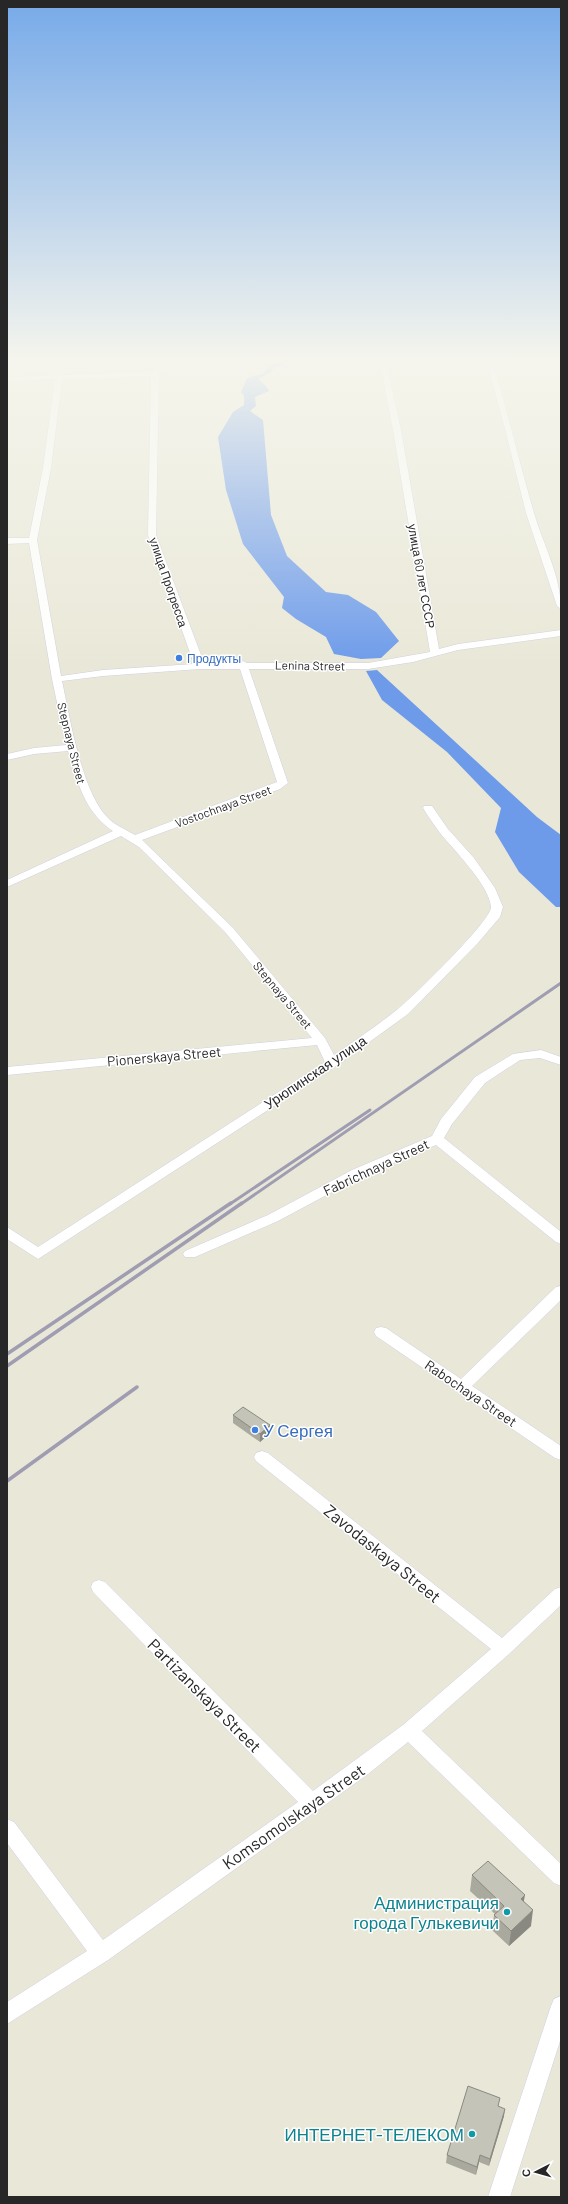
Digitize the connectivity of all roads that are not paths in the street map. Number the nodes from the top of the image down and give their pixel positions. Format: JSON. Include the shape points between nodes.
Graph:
{"nodes":[{"id":1,"x":48,"y":460,"type":"edge"},
{"id":2,"x":153,"y":460,"type":"edge"},
{"id":3,"x":402,"y":460,"type":"edge"},
{"id":4,"x":517,"y":460,"type":"edge"},
{"id":5,"x":33,"y":540,"type":"junction"},
{"id":6,"x":7,"y":541,"type":"edge"},
{"id":7,"x":561,"y":606,"type":"edge"},
{"id":8,"x":561,"y":634,"type":"edge"},
{"id":9,"x":435,"y":654,"type":"junction"},
{"id":10,"x":243,"y":664,"type":"junction"},
{"id":11,"x":200,"y":666,"type":"junction"},
{"id":12,"x":56,"y":679,"type":"junction"},
{"id":13,"x":72,"y":748,"type":"junction"},
{"id":14,"x":7,"y":757,"type":"edge"},
{"id":15,"x":428,"y":808,"type":"dead end"},
{"id":16,"x":122,"y":831,"type":"junction"},
{"id":17,"x":135,"y":839,"type":"junction"},
{"id":18,"x":7,"y":884,"type":"edge"},
{"id":19,"x":321,"y":1041,"type":"junction"},
{"id":20,"x":561,"y":1061,"type":"edge"},
{"id":21,"x":332,"y":1063,"type":"junction"},
{"id":22,"x":7,"y":1071,"type":"edge"},
{"id":23,"x":437,"y":1139,"type":"junction"},
{"id":24,"x":7,"y":1232,"type":"edge"},
{"id":25,"x":561,"y":1239,"type":"edge"},
{"id":26,"x":190,"y":1254,"type":"dead end"},
{"id":27,"x":561,"y":1291,"type":"edge"},
{"id":28,"x":381,"y":1332,"type":"dead end"},
{"id":29,"x":461,"y":1388,"type":"junction"},
{"id":30,"x":561,"y":1454,"type":"edge"},
{"id":31,"x":262,"y":1457,"type":"dead end"},
{"id":32,"x":99,"y":1587,"type":"dead end"},
{"id":33,"x":561,"y":1594,"type":"edge"},
{"id":34,"x":504,"y":1649,"type":"junction"},
{"id":35,"x":409,"y":1730,"type":"junction"},
{"id":36,"x":312,"y":1803,"type":"junction"},
{"id":37,"x":7,"y":1828,"type":"edge"},
{"id":38,"x":561,"y":1877,"type":"edge"},
{"id":39,"x":101,"y":1953,"type":"junction"},
{"id":40,"x":561,"y":2006,"type":"edge"},
{"id":41,"x":7,"y":2014,"type":"edge"},
{"id":42,"x":499,"y":2197,"type":"edge"}],
"edges":[{"from":1,"to":5,"type":"street","name":"Stepnaya Street"},
{"from":2,"to":11,"type":"street","name":"улица Прогресса","via":[[152,535]]},
{"from":3,"to":9,"type":"street","name":"улица 60 лет СССР"},
{"from":4,"to":7,"type":"street","via":[[530,513]]},
{"from":5,"to":6,"type":"street"},
{"from":5,"to":12,"type":"street","name":"Stepnaya Street"},
{"from":8,"to":9,"type":"street","name":"Lenina Street","via":[[458,647]]},
{"from":9,"to":10,"type":"street","name":"Lenina Street","via":[[368,666]]},
{"from":10,"to":11,"type":"street","name":"Lenina Street"},
{"from":10,"to":17,"type":"street","name":"Vostochnaya Street","via":[[283,783]]},
{"from":11,"to":12,"type":"street","name":"Lenina Street"},
{"from":12,"to":13,"type":"street","name":"Stepnaya Street"},
{"from":13,"to":14,"type":"street","via":[[34,750]]},
{"from":13,"to":16,"type":"street","name":"Stepnaya Street","via":[[85,791],[105,820]]},
{"from":15,"to":21,"type":"street","name":"Урюпинская улица","via":[[489,888],[497,907],[494,917],[473,942],[404,1011]]},
{"from":16,"to":17,"type":"street","name":"Stepnaya Street"},
{"from":16,"to":18,"type":"street"},
{"from":17,"to":19,"type":"street","name":"Stepnaya Street","via":[[229,930]]},
{"from":19,"to":21,"type":"street","name":"Stepnaya Street"},
{"from":19,"to":22,"type":"street","name":"Pionerskaya Street"},
{"from":20,"to":23,"type":"street","name":"Fabrichnaya Street","via":[[541,1054],[517,1057],[480,1080],[446,1122]]},
{"from":21,"to":24,"type":"street","name":"Урюпинская улица","via":[[38,1254]]},
{"from":23,"to":25,"type":"street"},
{"from":23,"to":26,"type":"street","name":"Fabrichnaya Street","via":[[357,1173],[273,1218]]},
{"from":27,"to":29,"type":"street"},
{"from":28,"to":29,"type":"street","name":"Rabochaya Street"},
{"from":29,"to":30,"type":"street","name":"Rabochaya Street"},
{"from":31,"to":34,"type":"street","name":"Zavodaskaya Street"},
{"from":32,"to":36,"type":"street","name":"Partizanskaya Street"},
{"from":33,"to":34,"type":"street","name":"Komsomolskaya Street"},
{"from":34,"to":35,"type":"street","name":"Komsomolskaya Street"},
{"from":35,"to":36,"type":"street","name":"Komsomolskaya Street"},
{"from":35,"to":38,"type":"street"},
{"from":36,"to":39,"type":"street","name":"Komsomolskaya Street"},
{"from":37,"to":39,"type":"street"},
{"from":39,"to":41,"type":"street","name":"Komsomolskaya Street"},
{"from":40,"to":42,"type":"street"}]}
